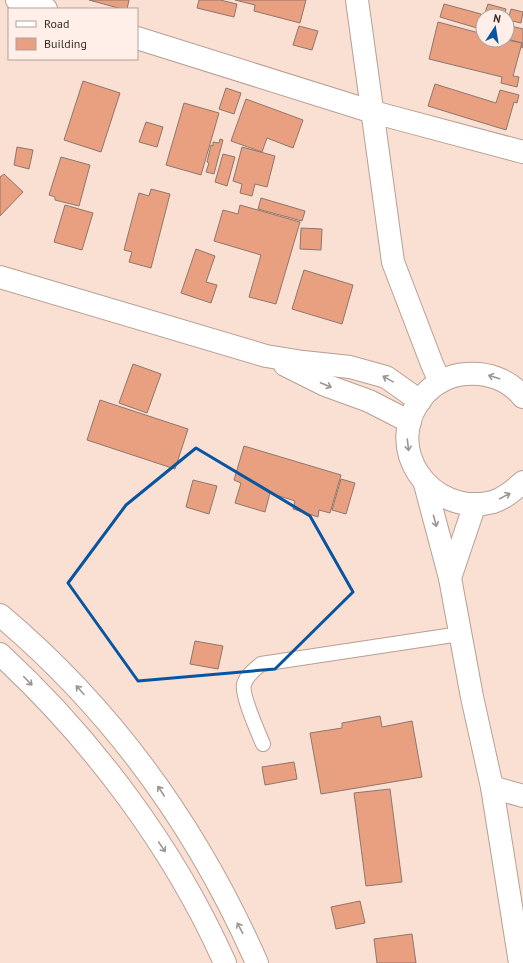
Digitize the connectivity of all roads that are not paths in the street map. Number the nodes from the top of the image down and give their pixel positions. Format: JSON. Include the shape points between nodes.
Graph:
{"nodes":[{"id":1,"x":17,"y":0,"type":"edge"},
{"id":2,"x":357,"y":0,"type":"edge"},
{"id":3,"x":43,"y":8,"type":"edge"},
{"id":4,"x":138,"y":38,"type":"edge"},
{"id":5,"x":373,"y":112,"type":"junction"},
{"id":6,"x":523,"y":152,"type":"edge"},
{"id":7,"x":0,"y":277,"type":"edge"},
{"id":8,"x":266,"y":356,"type":"junction"},
{"id":9,"x":440,"y":382,"type":"junction"},
{"id":10,"x":521,"y":388,"type":"edge"},
{"id":11,"x":420,"y":401,"type":"junction"},
{"id":12,"x":410,"y":422,"type":"junction"},
{"id":13,"x":523,"y":482,"type":"edge"},
{"id":14,"x":425,"y":484,"type":"junction"},
{"id":15,"x":475,"y":504,"type":"junction"},
{"id":16,"x":450,"y":578,"type":"junction"},
{"id":17,"x":0,"y":615,"type":"edge"},
{"id":18,"x":460,"y":634,"type":"junction"},
{"id":19,"x":0,"y":654,"type":"edge"},
{"id":20,"x":263,"y":744,"type":"dead end"},
{"id":21,"x":146,"y":770,"type":"junction"},
{"id":22,"x":492,"y":787,"type":"junction"},
{"id":23,"x":120,"y":788,"type":"junction"},
{"id":24,"x":523,"y":796,"type":"edge"},
{"id":25,"x":175,"y":813,"type":"junction"},
{"id":26,"x":150,"y":830,"type":"junction"},
{"id":27,"x":225,"y":963,"type":"edge"},
{"id":28,"x":257,"y":963,"type":"edge"},
{"id":29,"x":520,"y":963,"type":"edge"}],
"edges":[{"from":1,"to":3,"type":"street"},
{"from":2,"to":5,"type":"street"},
{"from":4,"to":5,"type":"street"},
{"from":5,"to":6,"type":"street"},
{"from":5,"to":9,"type":"street","via":[[394,262]]},
{"from":7,"to":8,"type":"street"},
{"from":11,"to":8,"type":"street","one_way":true,"via":[[386,376],[350,367]]},
{"from":8,"to":12,"type":"street","one_way":true,"via":[[325,385],[369,401]]},
{"from":10,"to":9,"type":"street","one_way":true,"via":[[479,373],[459,375]]},
{"from":9,"to":11,"type":"street"},
{"from":11,"to":12,"type":"street"},
{"from":12,"to":14,"type":"street","one_way":true,"via":[[407,438],[409,455]]},
{"from":15,"to":13,"type":"street","one_way":true,"via":[[494,501],[511,493]]},
{"from":14,"to":15,"type":"street","via":[[440,495],[457,502]]},
{"from":14,"to":16,"type":"street","one_way":true},
{"from":15,"to":16,"type":"street"},
{"from":16,"to":18,"type":"street"},
{"from":21,"to":17,"type":"street","one_way":true,"via":[[117,732],[72,682]]},
{"from":18,"to":20,"type":"lane","via":[[261,664],[250,673],[244,685],[245,696]]},
{"from":18,"to":22,"type":"street"},
{"from":19,"to":23,"type":"street","one_way":true,"via":[[53,707]]},
{"from":21,"to":23,"type":"street"},
{"from":25,"to":21,"type":"street","one_way":true},
{"from":22,"to":24,"type":"street"},
{"from":22,"to":29,"type":"street"},
{"from":23,"to":26,"type":"street"},
{"from":25,"to":26,"type":"street"},
{"from":28,"to":25,"type":"street","one_way":true,"via":[[195,843]]},
{"from":26,"to":27,"type":"street","one_way":true,"via":[[193,899]]}]}
